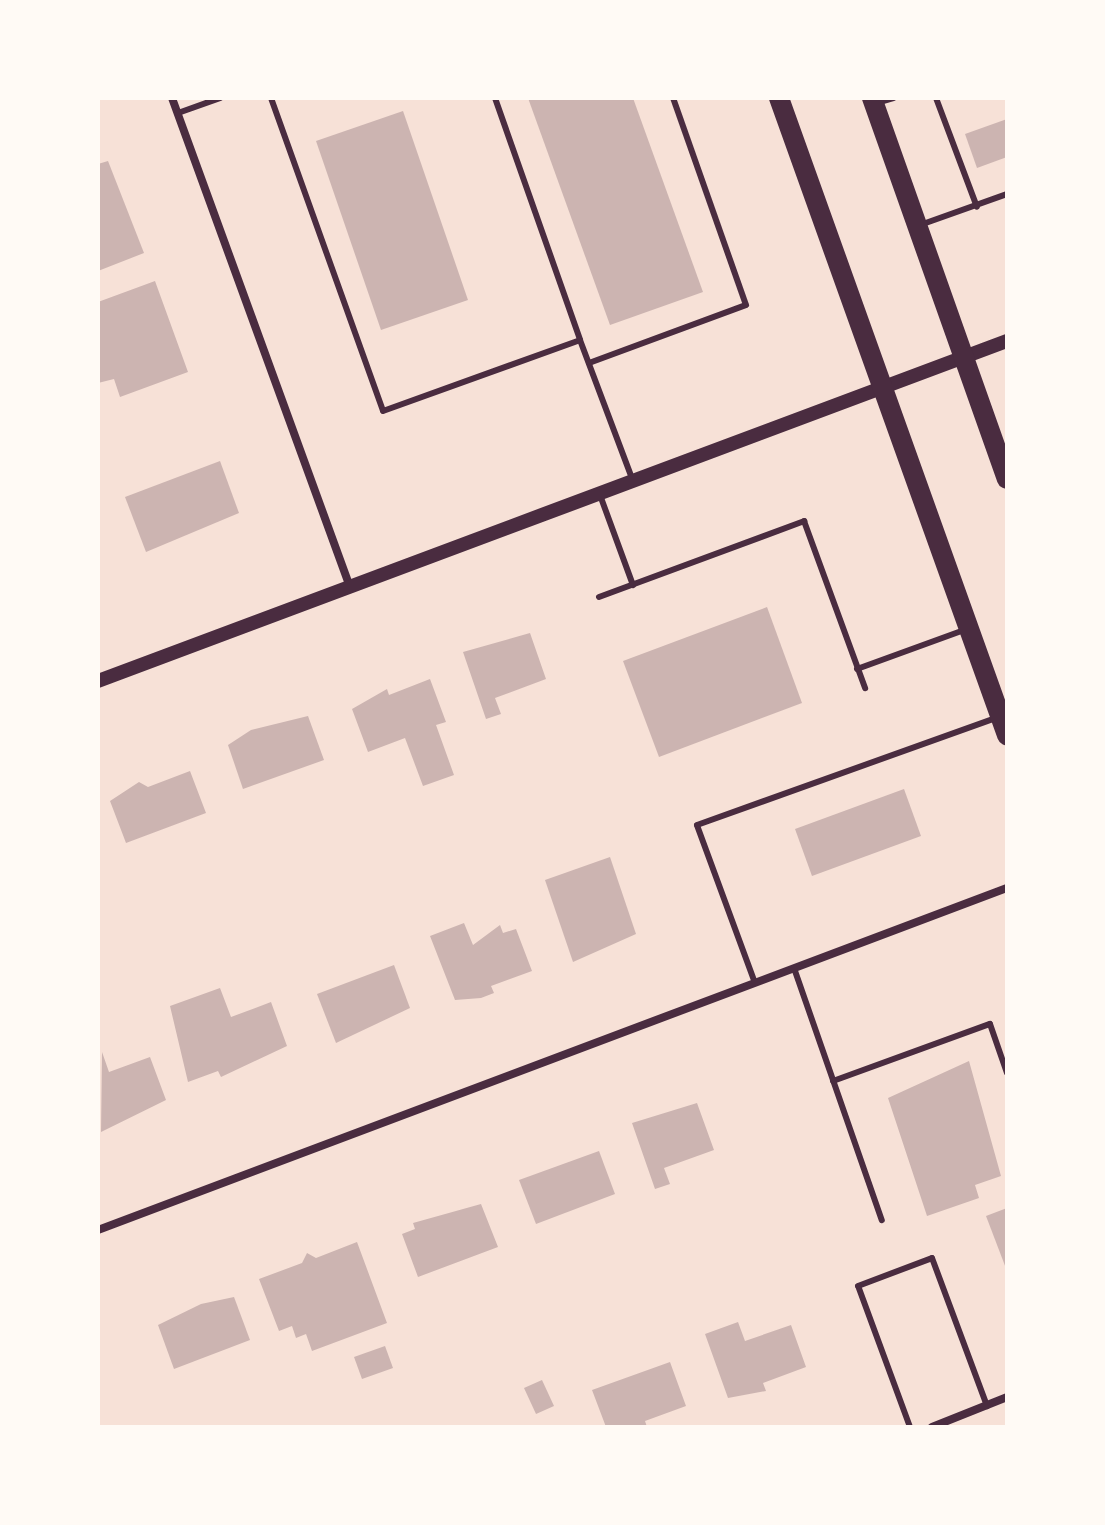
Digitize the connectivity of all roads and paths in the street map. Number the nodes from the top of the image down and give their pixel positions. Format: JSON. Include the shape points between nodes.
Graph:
{"nodes":[{"id":1,"x":172,"y":98,"type":"edge"},
{"id":2,"x":220,"y":98,"type":"edge"},
{"id":3,"x":271,"y":98,"type":"edge"},
{"id":4,"x":495,"y":98,"type":"edge"},
{"id":5,"x":673,"y":98,"type":"edge"},
{"id":6,"x":779,"y":98,"type":"edge"},
{"id":7,"x":936,"y":98,"type":"edge"},
{"id":8,"x":879,"y":100,"type":"edge"},
{"id":9,"x":178,"y":113,"type":"junction"},
{"id":10,"x":1007,"y":194,"type":"edge"},
{"id":11,"x":977,"y":207,"type":"junction"},
{"id":12,"x":917,"y":225,"type":"junction"},
{"id":13,"x":580,"y":340,"type":"junction"},
{"id":14,"x":1007,"y":341,"type":"edge"},
{"id":15,"x":964,"y":357,"type":"junction"},
{"id":16,"x":589,"y":363,"type":"junction"},
{"id":17,"x":883,"y":387,"type":"junction"},
{"id":18,"x":1007,"y":479,"type":"edge"},
{"id":19,"x":633,"y":481,"type":"junction"},
{"id":20,"x":599,"y":494,"type":"junction"},
{"id":21,"x":633,"y":585,"type":"junction"},
{"id":22,"x":350,"y":587,"type":"junction"},
{"id":23,"x":599,"y":597,"type":"dead end"},
{"id":24,"x":969,"y":628,"type":"junction"},
{"id":25,"x":857,"y":669,"type":"junction"},
{"id":26,"x":98,"y":681,"type":"edge"},
{"id":27,"x":865,"y":688,"type":"dead end"},
{"id":28,"x":1004,"y":726,"type":"edge"},
{"id":29,"x":1007,"y":888,"type":"edge"},
{"id":30,"x":794,"y":968,"type":"junction"},
{"id":31,"x":755,"y":983,"type":"junction"},
{"id":32,"x":1007,"y":1073,"type":"edge"},
{"id":33,"x":833,"y":1081,"type":"junction"},
{"id":34,"x":882,"y":1220,"type":"dead end"},
{"id":35,"x":98,"y":1230,"type":"edge"},
{"id":36,"x":1007,"y":1397,"type":"edge"},
{"id":37,"x":987,"y":1406,"type":"junction"},
{"id":38,"x":910,"y":1427,"type":"edge"},
{"id":39,"x":932,"y":1427,"type":"edge"}],
"edges":[{"from":1,"to":9,"type":"street"},
{"from":2,"to":9,"type":"lane"},
{"from":3,"to":13,"type":"lane","via":[[383,411]]},
{"from":4,"to":13,"type":"lane"},
{"from":5,"to":16,"type":"lane","via":[[746,305]]},
{"from":6,"to":17,"type":"main road"},
{"from":7,"to":11,"type":"lane"},
{"from":8,"to":12,"type":"main road"},
{"from":9,"to":22,"type":"street"},
{"from":10,"to":11,"type":"lane"},
{"from":11,"to":12,"type":"lane"},
{"from":12,"to":15,"type":"main road"},
{"from":13,"to":16,"type":"lane"},
{"from":14,"to":15,"type":"street"},
{"from":15,"to":17,"type":"street"},
{"from":15,"to":18,"type":"main road"},
{"from":16,"to":19,"type":"lane"},
{"from":17,"to":19,"type":"street"},
{"from":17,"to":24,"type":"main road"},
{"from":19,"to":20,"type":"street"},
{"from":20,"to":21,"type":"lane"},
{"from":20,"to":22,"type":"street"},
{"from":21,"to":23,"type":"lane"},
{"from":21,"to":25,"type":"lane","via":[[804,521]]},
{"from":22,"to":26,"type":"street"},
{"from":24,"to":25,"type":"lane"},
{"from":24,"to":28,"type":"main road"},
{"from":25,"to":27,"type":"lane"},
{"from":28,"to":31,"type":"lane","via":[[697,825]]},
{"from":29,"to":30,"type":"street"},
{"from":30,"to":31,"type":"street"},
{"from":30,"to":33,"type":"lane"},
{"from":31,"to":35,"type":"street"},
{"from":32,"to":33,"type":"lane","via":[[990,1024]]},
{"from":33,"to":34,"type":"lane"},
{"from":36,"to":37,"type":"street"},
{"from":37,"to":38,"type":"lane","via":[[932,1258],[858,1286]]},
{"from":37,"to":39,"type":"street"}]}
